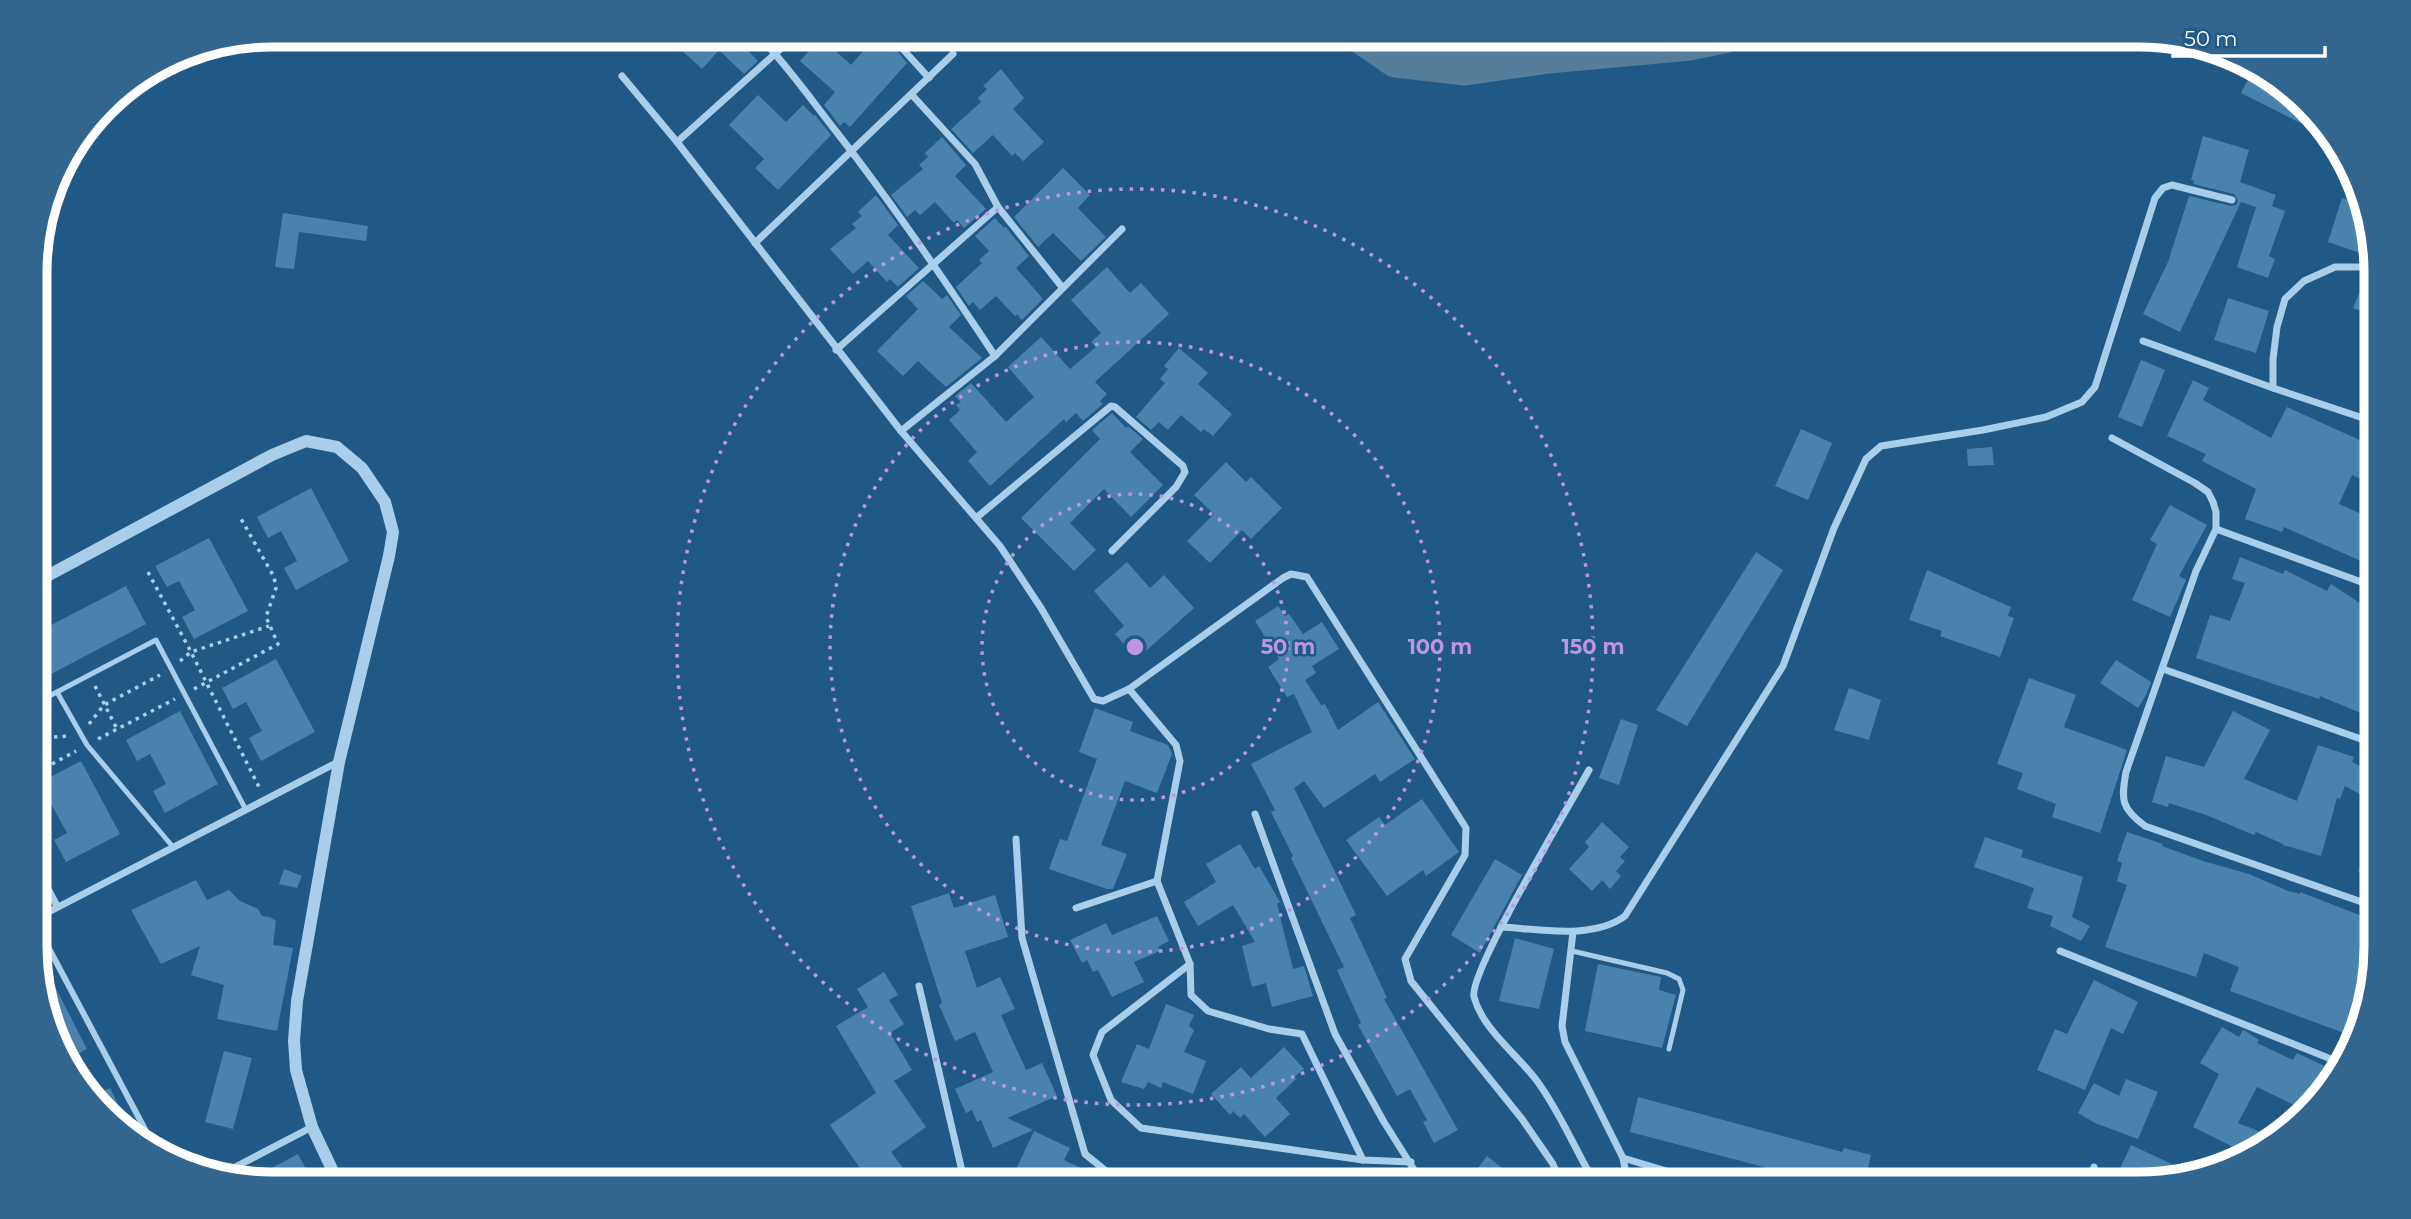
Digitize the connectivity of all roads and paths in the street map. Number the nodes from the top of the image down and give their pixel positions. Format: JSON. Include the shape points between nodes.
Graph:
{"nodes":[{"id":1,"x":769,"y":47,"type":"edge"},
{"id":2,"x":783,"y":47,"type":"edge"},
{"id":3,"x":901,"y":47,"type":"edge"},
{"id":4,"x":776,"y":54,"type":"junction"},
{"id":5,"x":953,"y":54,"type":"dead end"},
{"id":6,"x":622,"y":76,"type":"dead end"},
{"id":7,"x":929,"y":78,"type":"junction"},
{"id":8,"x":912,"y":95,"type":"junction"},
{"id":9,"x":677,"y":142,"type":"junction"},
{"id":10,"x":852,"y":152,"type":"junction"},
{"id":11,"x":2232,"y":201,"type":"dead end"},
{"id":12,"x":998,"y":207,"type":"junction"},
{"id":13,"x":1122,"y":229,"type":"dead end"},
{"id":14,"x":755,"y":243,"type":"junction"},
{"id":15,"x":935,"y":264,"type":"junction"},
{"id":16,"x":2364,"y":267,"type":"edge"},
{"id":17,"x":1062,"y":287,"type":"junction"},
{"id":18,"x":2143,"y":341,"type":"dead end"},
{"id":19,"x":836,"y":349,"type":"junction"},
{"id":20,"x":995,"y":356,"type":"junction"},
{"id":21,"x":2273,"y":388,"type":"junction"},
{"id":22,"x":2364,"y":418,"type":"edge"},
{"id":23,"x":901,"y":431,"type":"junction"},
{"id":24,"x":2112,"y":438,"type":"dead end"},
{"id":25,"x":240,"y":517,"type":"dead end"},
{"id":26,"x":976,"y":518,"type":"junction"},
{"id":27,"x":2216,"y":529,"type":"junction"},
{"id":28,"x":1112,"y":551,"type":"dead end"},
{"id":29,"x":148,"y":572,"type":"dead end"},
{"id":30,"x":48,"y":576,"type":"edge"},
{"id":31,"x":2364,"y":583,"type":"edge"},
{"id":32,"x":269,"y":626,"type":"junction"},
{"id":33,"x":191,"y":652,"type":"junction"},
{"id":34,"x":170,"y":669,"type":"junction"},
{"id":35,"x":2163,"y":669,"type":"junction"},
{"id":36,"x":89,"y":675,"type":"junction"},
{"id":37,"x":206,"y":682,"type":"junction"},
{"id":38,"x":1129,"y":689,"type":"junction"},
{"id":39,"x":57,"y":692,"type":"junction"},
{"id":40,"x":183,"y":695,"type":"junction"},
{"id":41,"x":47,"y":697,"type":"edge"},
{"id":42,"x":104,"y":705,"type":"junction"},
{"id":43,"x":117,"y":730,"type":"junction"},
{"id":44,"x":81,"y":734,"type":"junction"},
{"id":45,"x":47,"y":737,"type":"edge"},
{"id":46,"x":2364,"y":740,"type":"edge"},
{"id":47,"x":87,"y":745,"type":"junction"},
{"id":48,"x":339,"y":762,"type":"junction"},
{"id":49,"x":47,"y":766,"type":"edge"},
{"id":50,"x":1589,"y":771,"type":"dead end"},
{"id":51,"x":265,"y":800,"type":"junction"},
{"id":52,"x":246,"y":810,"type":"junction"},
{"id":53,"x":1255,"y":814,"type":"dead end"},
{"id":54,"x":1016,"y":839,"type":"dead end"},
{"id":55,"x":173,"y":847,"type":"junction"},
{"id":56,"x":1157,"y":881,"type":"junction"},
{"id":57,"x":47,"y":887,"type":"edge"},
{"id":58,"x":2364,"y":903,"type":"edge"},
{"id":59,"x":57,"y":906,"type":"junction"},
{"id":60,"x":1076,"y":908,"type":"dead end"},
{"id":61,"x":47,"y":912,"type":"edge"},
{"id":62,"x":1501,"y":927,"type":"junction"},
{"id":63,"x":1573,"y":932,"type":"junction"},
{"id":64,"x":47,"y":945,"type":"edge"},
{"id":65,"x":1572,"y":951,"type":"junction"},
{"id":66,"x":2060,"y":951,"type":"dead end"},
{"id":67,"x":1190,"y":964,"type":"junction"},
{"id":68,"x":919,"y":986,"type":"dead end"},
{"id":69,"x":1669,"y":1049,"type":"dead end"},
{"id":70,"x":2333,"y":1060,"type":"edge"},
{"id":71,"x":312,"y":1127,"type":"junction"},
{"id":72,"x":148,"y":1134,"type":"edge"},
{"id":73,"x":1623,"y":1158,"type":"junction"},
{"id":74,"x":1363,"y":1160,"type":"junction"},
{"id":75,"x":1411,"y":1162,"type":"junction"},
{"id":76,"x":2094,"y":1167,"type":"dead end"},
{"id":77,"x":233,"y":1168,"type":"edge"},
{"id":78,"x":1414,"y":1171,"type":"edge"},
{"id":79,"x":1556,"y":1171,"type":"edge"},
{"id":80,"x":1588,"y":1171,"type":"edge"},
{"id":81,"x":1626,"y":1171,"type":"edge"},
{"id":82,"x":1667,"y":1171,"type":"edge"},
{"id":83,"x":2093,"y":1171,"type":"edge"},
{"id":84,"x":333,"y":1172,"type":"edge"},
{"id":85,"x":962,"y":1172,"type":"edge"},
{"id":86,"x":1107,"y":1172,"type":"edge"}],
"edges":[{"from":1,"to":4,"type":"street"},
{"from":2,"to":4,"type":"street"},
{"from":3,"to":7,"type":"street"},
{"from":4,"to":9,"type":"street"},
{"from":4,"to":10,"type":"street"},
{"from":5,"to":7,"type":"street"},
{"from":6,"to":9,"type":"street"},
{"from":7,"to":8,"type":"street"},
{"from":8,"to":10,"type":"street"},
{"from":8,"to":12,"type":"street","via":[[975,164]]},
{"from":9,"to":14,"type":"street"},
{"from":10,"to":14,"type":"street"},
{"from":10,"to":15,"type":"street"},
{"from":11,"to":63,"type":"street","via":[[2172,185],[2155,198],[2095,387],[2082,402],[2046,417],[1881,446],[1866,459],[1834,528],[1783,666],[1625,916],[1615,923]]},
{"from":12,"to":15,"type":"street"},
{"from":12,"to":17,"type":"street"},
{"from":13,"to":17,"type":"street"},
{"from":14,"to":19,"type":"street"},
{"from":15,"to":19,"type":"street"},
{"from":15,"to":20,"type":"street"},
{"from":16,"to":21,"type":"street","via":[[2335,267],[2304,281],[2286,299],[2276,337]]},
{"from":17,"to":20,"type":"street"},
{"from":18,"to":21,"type":"street"},
{"from":19,"to":23,"type":"street"},
{"from":20,"to":23,"type":"street"},
{"from":21,"to":22,"type":"street"},
{"from":23,"to":26,"type":"street"},
{"from":24,"to":27,"type":"street","via":[[2207,492],[2216,512]]},
{"from":25,"to":32,"type":"path","via":[[274,577],[276,588],[266,617]]},
{"from":26,"to":28,"type":"street","via":[[1111,406],[1185,472],[1176,487]]},
{"from":26,"to":38,"type":"street","via":[[1041,608],[1094,699],[1103,701]]},
{"from":27,"to":31,"type":"street"},
{"from":27,"to":35,"type":"street","via":[[2196,571]]},
{"from":29,"to":33,"type":"path"},
{"from":30,"to":48,"type":"street","via":[[272,455],[306,441],[337,447],[362,468],[386,502],[393,533]]},
{"from":32,"to":33,"type":"path"},
{"from":32,"to":37,"type":"path","via":[[278,644]]},
{"from":33,"to":34,"type":"path"},
{"from":33,"to":37,"type":"path"},
{"from":34,"to":36,"type":"lane","via":[[156,640]]},
{"from":34,"to":40,"type":"lane"},
{"from":34,"to":42,"type":"path"},
{"from":35,"to":46,"type":"street"},
{"from":35,"to":58,"type":"street","via":[[2126,772],[2122,796],[2136,820],[2164,834]]},
{"from":36,"to":39,"type":"lane"},
{"from":36,"to":42,"type":"path"},
{"from":37,"to":40,"type":"path"},
{"from":37,"to":51,"type":"path"},
{"from":38,"to":56,"type":"street","via":[[1175,745],[1180,761]]},
{"from":38,"to":79,"type":"street","via":[[1283,578],[1291,574],[1307,577],[1466,828],[1465,855],[1405,959],[1411,981],[1522,1119]]},
{"from":39,"to":41,"type":"lane"},
{"from":39,"to":44,"type":"lane"},
{"from":40,"to":43,"type":"path"},
{"from":40,"to":52,"type":"lane"},
{"from":42,"to":43,"type":"path"},
{"from":42,"to":44,"type":"path"},
{"from":43,"to":47,"type":"path"},
{"from":44,"to":45,"type":"path"},
{"from":44,"to":47,"type":"lane"},
{"from":47,"to":49,"type":"path"},
{"from":47,"to":55,"type":"lane"},
{"from":48,"to":51,"type":"street"},
{"from":48,"to":71,"type":"street","via":[[293,1041]]},
{"from":50,"to":62,"type":"street"},
{"from":51,"to":52,"type":"street"},
{"from":52,"to":55,"type":"street"},
{"from":53,"to":75,"type":"street","via":[[1335,1034]]},
{"from":54,"to":86,"type":"street","via":[[1022,938],[1085,1154]]},
{"from":55,"to":59,"type":"street"},
{"from":56,"to":60,"type":"street"},
{"from":56,"to":67,"type":"street"},
{"from":57,"to":59,"type":"street"},
{"from":59,"to":61,"type":"street"},
{"from":62,"to":63,"type":"street"},
{"from":62,"to":80,"type":"street","via":[[1473,993],[1481,1015],[1538,1083]]},
{"from":63,"to":65,"type":"street"},
{"from":64,"to":72,"type":"street"},
{"from":65,"to":69,"type":"lane","via":[[1679,979],[1683,990]]},
{"from":65,"to":73,"type":"street","via":[[1562,1026],[1565,1042]]},
{"from":66,"to":70,"type":"street"},
{"from":67,"to":74,"type":"street","via":[[1191,995],[1208,1011],[1302,1034]]},
{"from":67,"to":74,"type":"street","via":[[1102,1032],[1093,1055],[1111,1100],[1141,1128]]},
{"from":68,"to":85,"type":"street"},
{"from":71,"to":77,"type":"street"},
{"from":71,"to":84,"type":"street"},
{"from":73,"to":81,"type":"street"},
{"from":73,"to":82,"type":"street"},
{"from":74,"to":75,"type":"street"},
{"from":75,"to":78,"type":"street"},
{"from":76,"to":83,"type":"street"}]}
